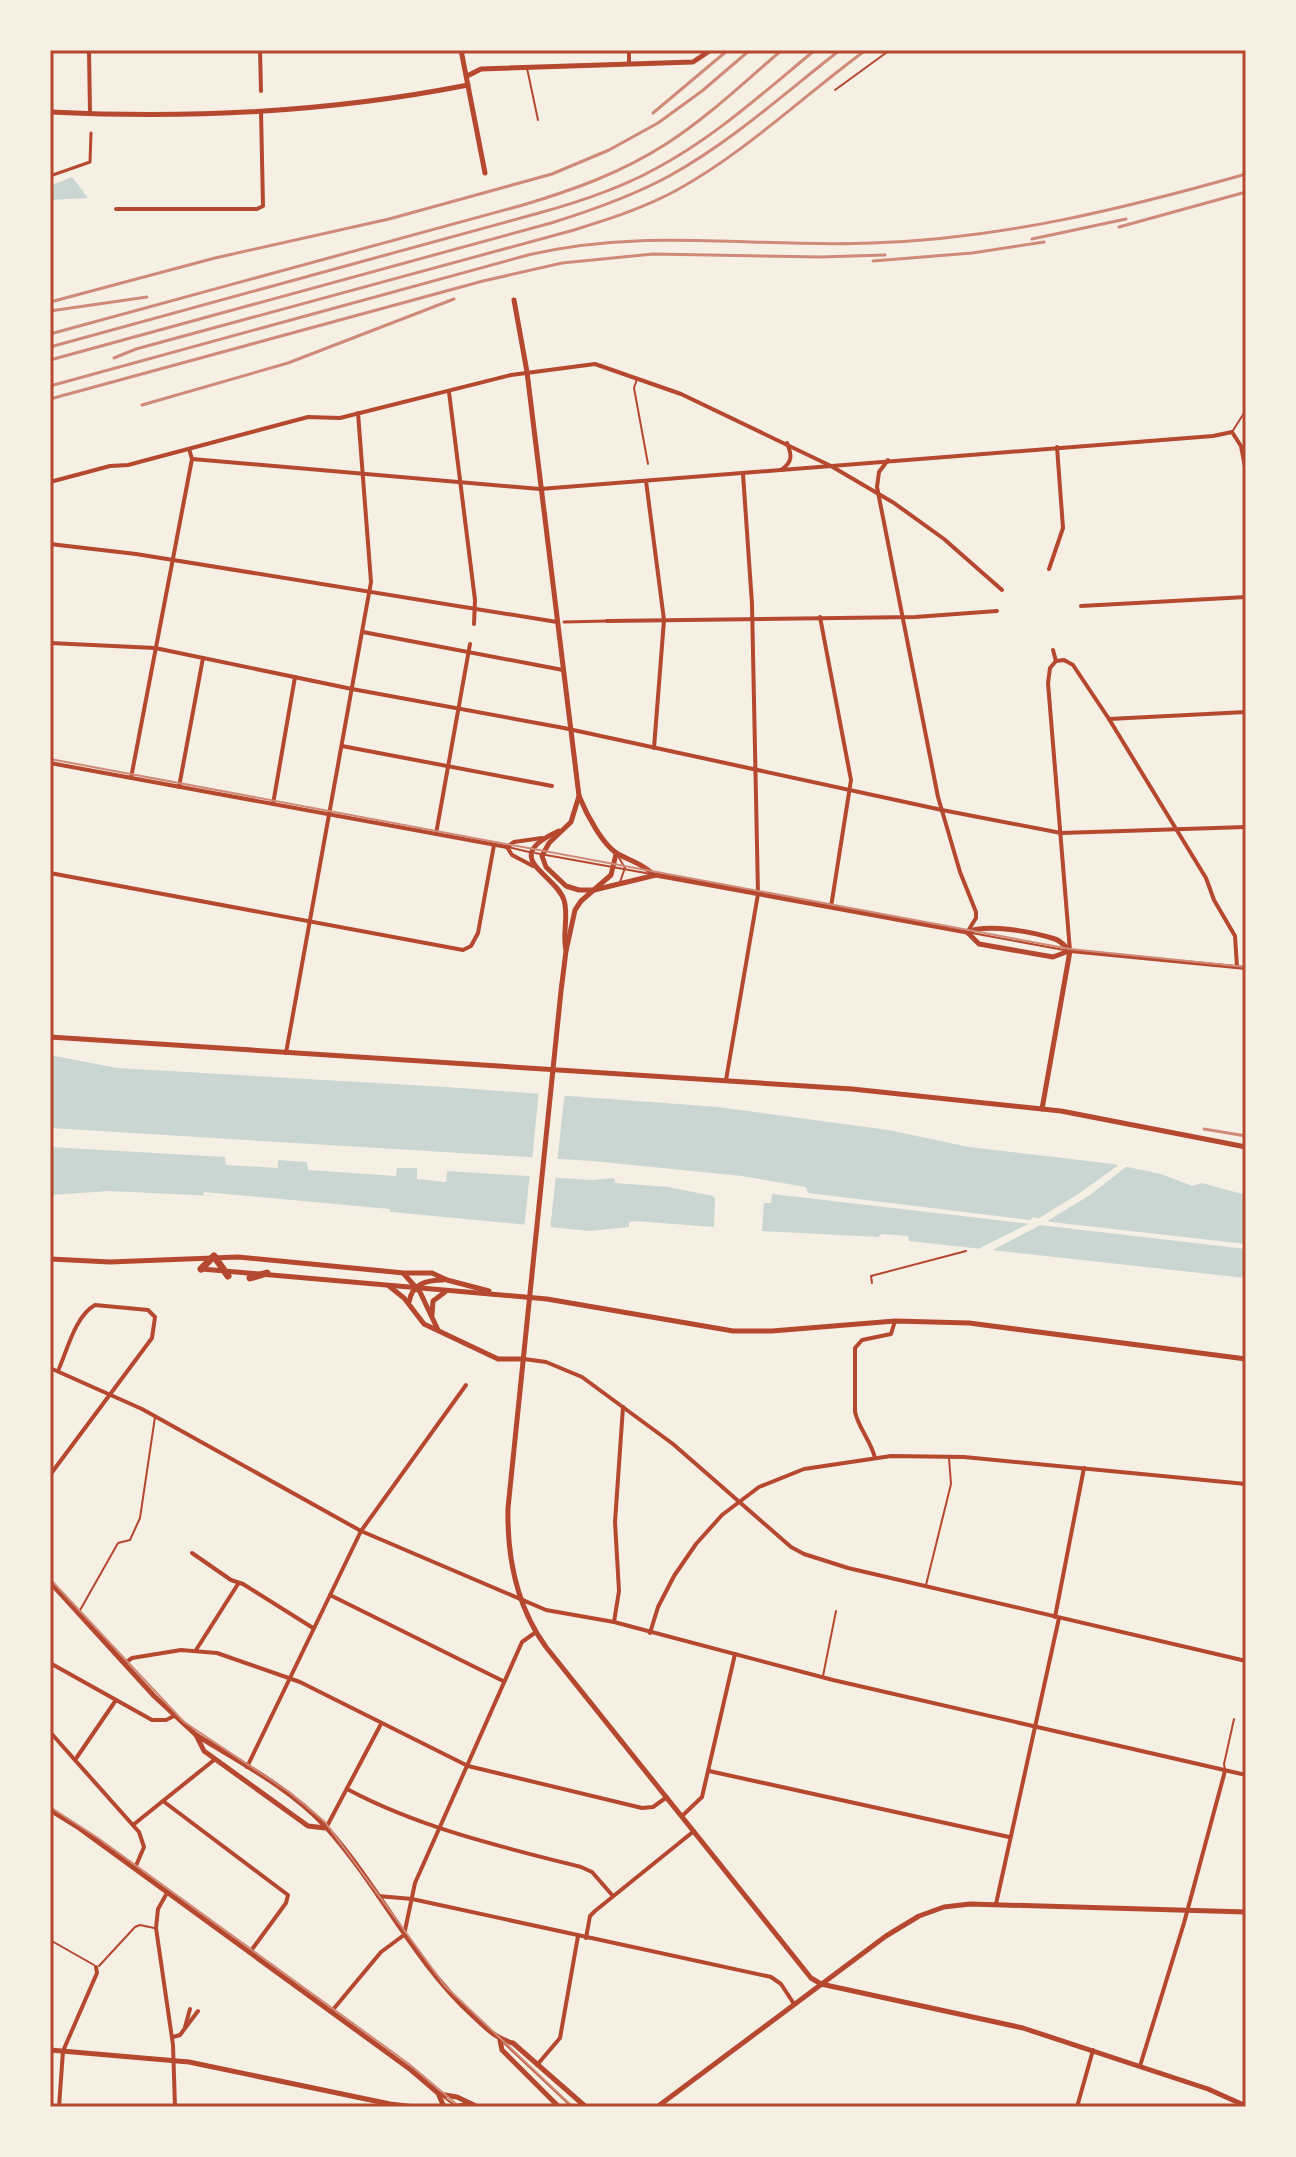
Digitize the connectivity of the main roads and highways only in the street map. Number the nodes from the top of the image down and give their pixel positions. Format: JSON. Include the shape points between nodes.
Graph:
{"nodes":[{"id":1,"x":201,"y":1269,"type":"road end"},
{"id":2,"x":267,"y":1273,"type":"road end"},
{"id":3,"x":227,"y":1274,"type":"road end"},
{"id":4,"x":250,"y":1278,"type":"dead end"}],
"edges":[{"from":1,"to":3,"type":"highway","via":[[214,1256]]},
{"from":2,"to":4,"type":"highway"}]}
